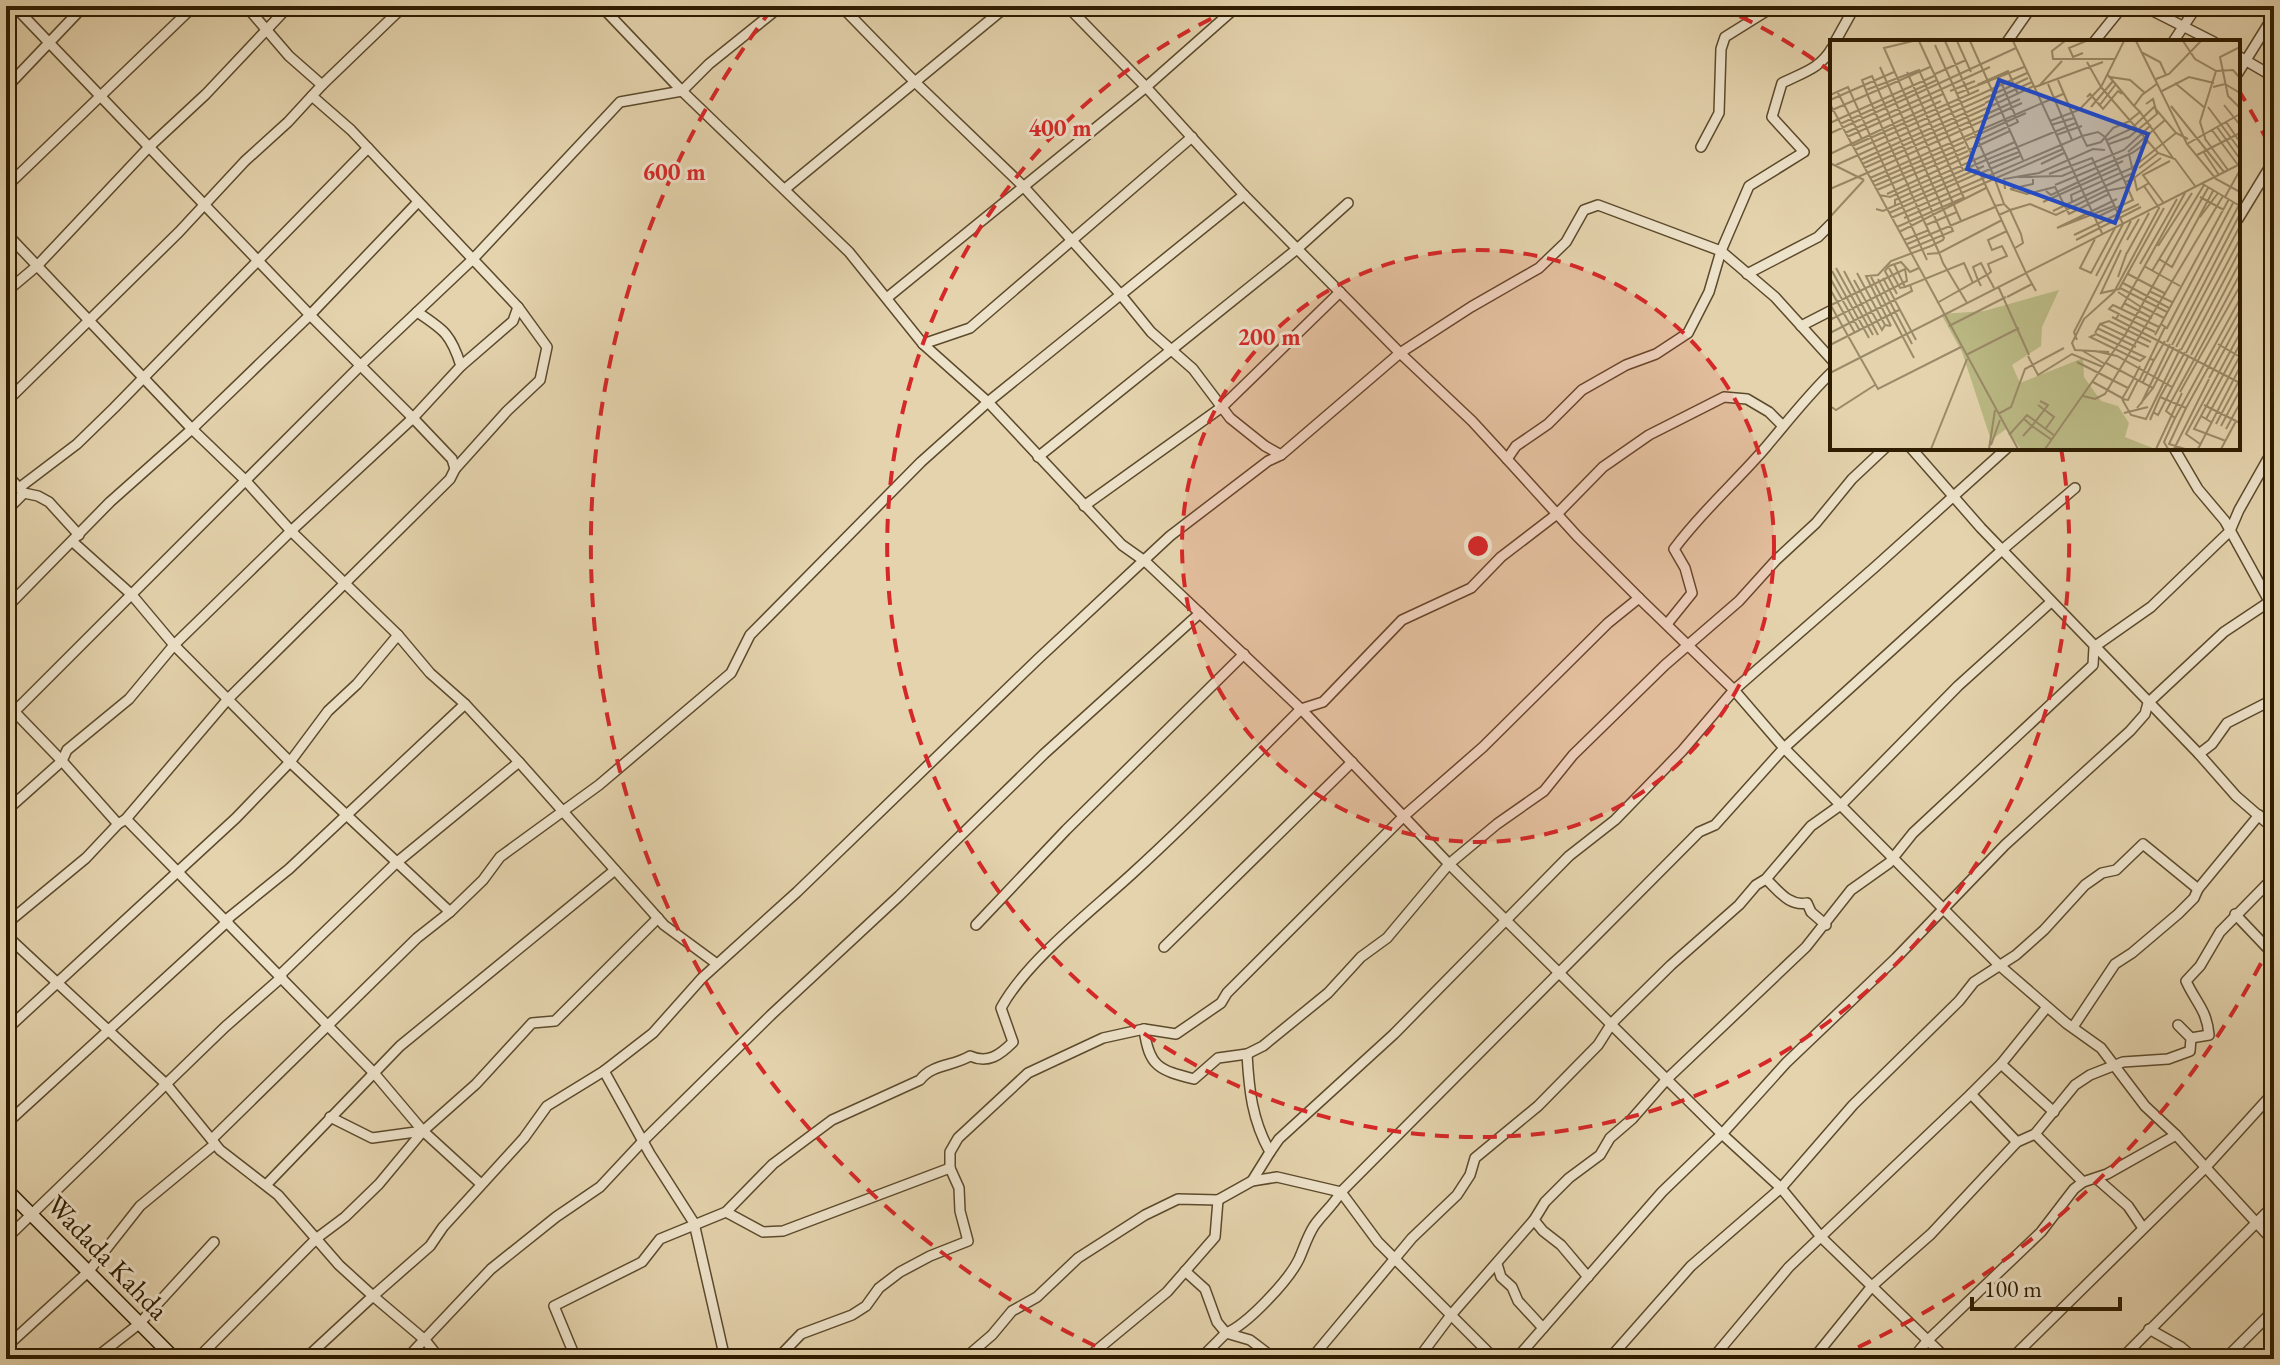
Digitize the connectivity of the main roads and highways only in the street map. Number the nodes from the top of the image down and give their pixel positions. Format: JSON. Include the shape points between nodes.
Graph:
{"nodes":[{"id":1,"x":6,"y":1189,"type":"edge"},
{"id":2,"x":175,"y":1359,"type":"edge"}],
"edges":[{"from":1,"to":2,"type":"main road","name":"Wadada Kahda"}]}
